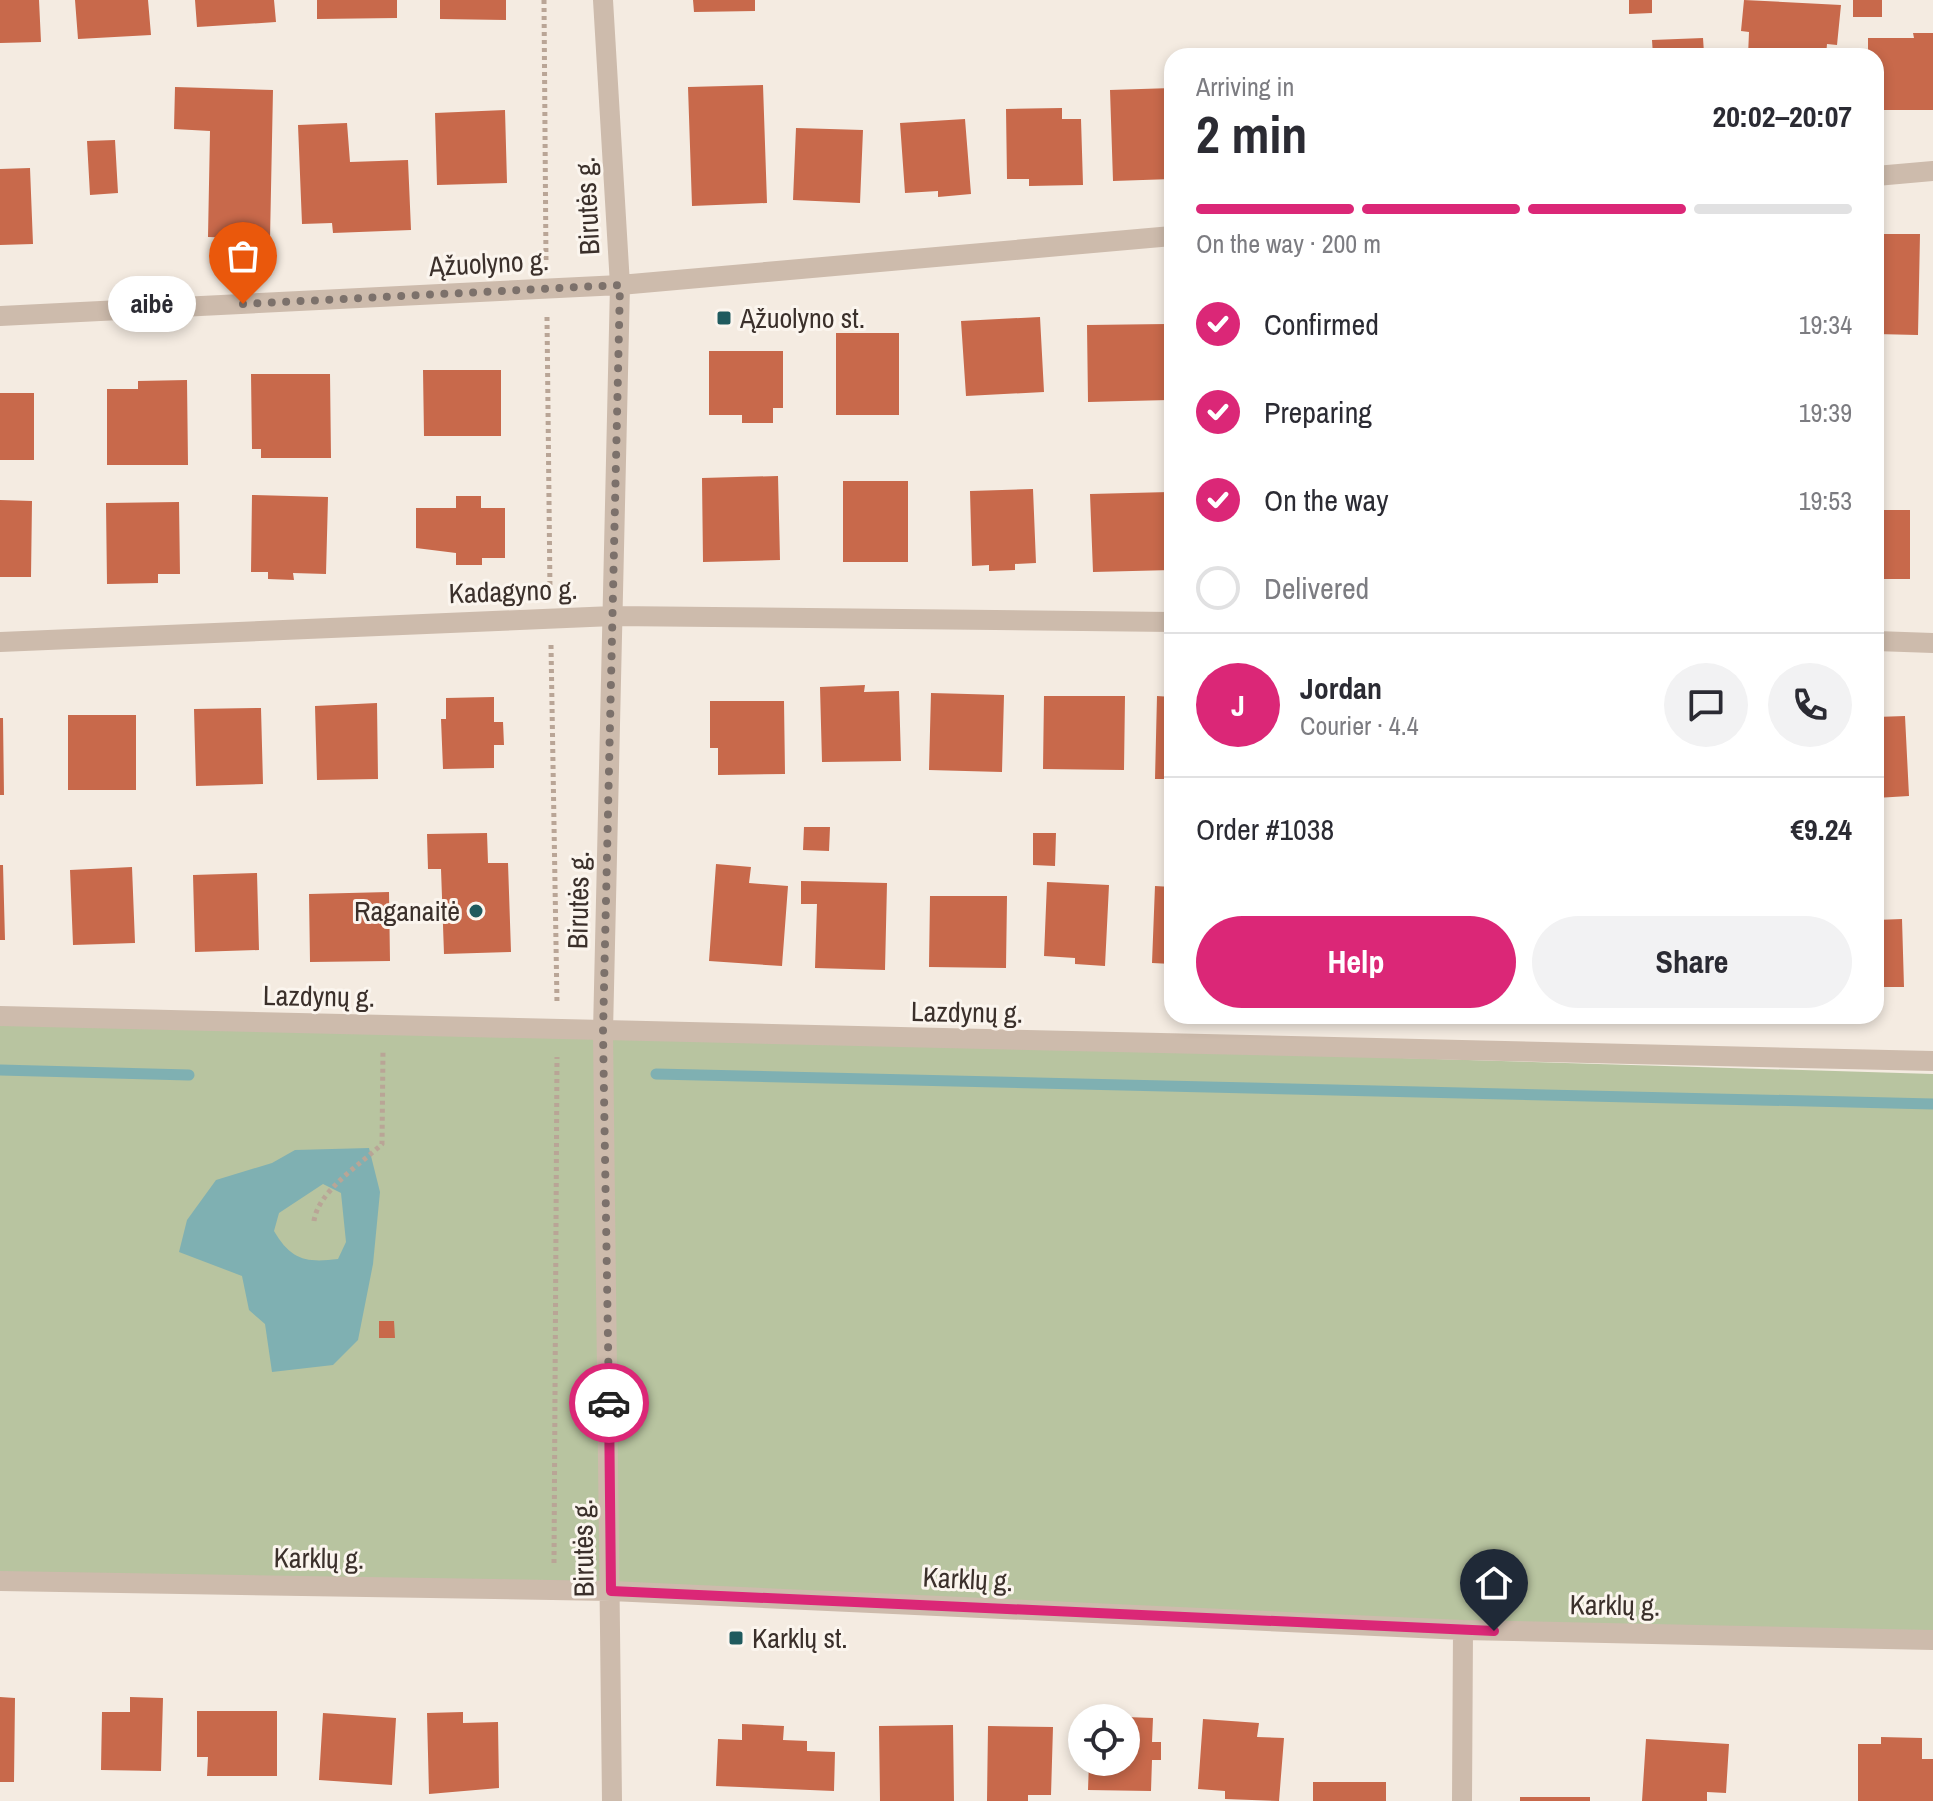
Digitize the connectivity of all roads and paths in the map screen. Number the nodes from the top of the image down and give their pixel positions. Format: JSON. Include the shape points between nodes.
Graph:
{"nodes":[{"id":1,"x":544,"y":0,"type":"edge"},
{"id":2,"x":603,"y":0,"type":"edge"},
{"id":3,"x":1933,"y":171,"type":"edge"},
{"id":4,"x":1884,"y":175,"type":"edge"},
{"id":5,"x":1164,"y":237,"type":"edge"},
{"id":6,"x":620,"y":285,"type":"junction"},
{"id":7,"x":547,"y":288,"type":"junction"},
{"id":8,"x":0,"y":316,"type":"edge"},
{"id":9,"x":613,"y":616,"type":"junction"},
{"id":10,"x":551,"y":617,"type":"junction"},
{"id":11,"x":1164,"y":622,"type":"edge"},
{"id":12,"x":1884,"y":641,"type":"edge"},
{"id":13,"x":0,"y":642,"type":"edge"},
{"id":14,"x":1933,"y":643,"type":"edge"},
{"id":15,"x":0,"y":1016,"type":"edge"},
{"id":16,"x":384,"y":1025,"type":"junction"},
{"id":17,"x":558,"y":1029,"type":"junction"},
{"id":18,"x":603,"y":1032,"type":"junction"},
{"id":19,"x":1933,"y":1061,"type":"edge"},
{"id":20,"x":314,"y":1221,"type":"dead end"},
{"id":21,"x":0,"y":1581,"type":"edge"},
{"id":22,"x":555,"y":1590,"type":"junction"},
{"id":23,"x":611,"y":1591,"type":"junction"},
{"id":24,"x":1463,"y":1630,"type":"junction"},
{"id":25,"x":1933,"y":1640,"type":"edge"},
{"id":26,"x":612,"y":1801,"type":"edge"},
{"id":27,"x":1462,"y":1801,"type":"edge"}],
"edges":[{"from":1,"to":7,"type":"path"},
{"from":2,"to":6,"type":"street","name":"Birutės g."},
{"from":3,"to":4,"type":"street"},
{"from":5,"to":6,"type":"street","name":"Ąžuolyno g."},
{"from":6,"to":7,"type":"street","name":"Ąžuolyno g."},
{"from":6,"to":9,"type":"street","name":"Birutės g."},
{"from":7,"to":8,"type":"street","name":"Ąžuolyno g."},
{"from":7,"to":10,"type":"path"},
{"from":9,"to":10,"type":"street","name":"Kadagyno g."},
{"from":9,"to":11,"type":"street","name":"Kadagyno g."},
{"from":9,"to":18,"type":"street","name":"Birutės g."},
{"from":10,"to":13,"type":"street","name":"Kadagyno g."},
{"from":10,"to":17,"type":"path"},
{"from":12,"to":14,"type":"street"},
{"from":15,"to":16,"type":"street","name":"Lazdynų g."},
{"from":16,"to":17,"type":"street","name":"Lazdynų g."},
{"from":16,"to":20,"type":"path","via":[[382,1144],[334,1189],[316,1210]]},
{"from":17,"to":18,"type":"street","name":"Lazdynų g."},
{"from":17,"to":22,"type":"path"},
{"from":18,"to":19,"type":"street","name":"Lazdynų g."},
{"from":18,"to":23,"type":"street","name":"Birutės g."},
{"from":21,"to":22,"type":"street","name":"Karklų g."},
{"from":22,"to":23,"type":"street","name":"Karklų g."},
{"from":23,"to":24,"type":"street","name":"Karklų g."},
{"from":23,"to":26,"type":"street","name":"Birutės g."},
{"from":24,"to":25,"type":"street","name":"Karklų g."},
{"from":24,"to":27,"type":"street"}]}
